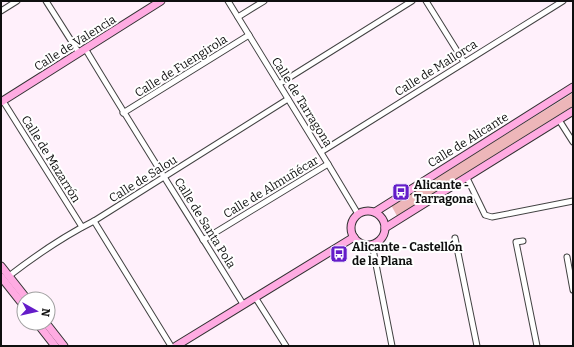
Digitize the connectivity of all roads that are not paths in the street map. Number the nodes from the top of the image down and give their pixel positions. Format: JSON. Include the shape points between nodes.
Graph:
{"nodes":[{"id":1,"x":17,"y":1,"type":"edge"},
{"id":2,"x":46,"y":1,"type":"edge"},
{"id":3,"x":161,"y":1,"type":"edge"},
{"id":4,"x":228,"y":1,"type":"edge"},
{"id":5,"x":264,"y":1,"type":"edge"},
{"id":6,"x":412,"y":1,"type":"edge"},
{"id":7,"x":426,"y":1,"type":"edge"},
{"id":8,"x":563,"y":1,"type":"edge"},
{"id":9,"x":1,"y":11,"type":"edge"},
{"id":10,"x":238,"y":17,"type":"junction"},
{"id":11,"x":249,"y":35,"type":"junction"},
{"id":12,"x":82,"y":51,"type":"junction"},
{"id":13,"x":464,"y":62,"type":"junction"},
{"id":14,"x":279,"y":84,"type":"junction"},
{"id":15,"x":573,"y":87,"type":"edge"},
{"id":16,"x":288,"y":99,"type":"junction"},
{"id":17,"x":2,"y":102,"type":"edge"},
{"id":18,"x":573,"y":111,"type":"edge"},
{"id":19,"x":123,"y":113,"type":"junction"},
{"id":20,"x":559,"y":120,"type":"junction"},
{"id":21,"x":573,"y":142,"type":"edge"},
{"id":22,"x":321,"y":152,"type":"junction"},
{"id":23,"x":328,"y":164,"type":"junction"},
{"id":24,"x":165,"y":177,"type":"junction"},
{"id":25,"x":467,"y":178,"type":"junction"},
{"id":26,"x":573,"y":201,"type":"edge"},
{"id":27,"x":375,"y":212,"type":"junction"},
{"id":28,"x":358,"y":214,"type":"junction"},
{"id":29,"x":94,"y":221,"type":"junction"},
{"id":30,"x":82,"y":227,"type":"junction"},
{"id":31,"x":385,"y":228,"type":"junction"},
{"id":32,"x":354,"y":237,"type":"junction"},
{"id":33,"x":455,"y":238,"type":"dead end"},
{"id":34,"x":204,"y":240,"type":"junction"},
{"id":35,"x":523,"y":241,"type":"dead end"},
{"id":36,"x":372,"y":244,"type":"junction"},
{"id":37,"x":567,"y":258,"type":"dead end"},
{"id":38,"x":1,"y":266,"type":"edge"},
{"id":39,"x":5,"y":276,"type":"edge"},
{"id":40,"x":573,"y":290,"type":"edge"},
{"id":41,"x":19,"y":291,"type":"edge"},
{"id":42,"x":16,"y":293,"type":"edge"},
{"id":43,"x":254,"y":297,"type":"junction"},
{"id":44,"x":243,"y":304,"type":"junction"},
{"id":45,"x":44,"y":331,"type":"edge"},
{"id":46,"x":52,"y":331,"type":"edge"},
{"id":47,"x":185,"y":344,"type":"edge"},
{"id":48,"x":56,"y":346,"type":"edge"},
{"id":49,"x":64,"y":346,"type":"edge"},
{"id":50,"x":171,"y":346,"type":"edge"},
{"id":51,"x":176,"y":346,"type":"edge"},
{"id":52,"x":286,"y":346,"type":"edge"},
{"id":53,"x":392,"y":346,"type":"edge"},
{"id":54,"x":478,"y":346,"type":"edge"},
{"id":55,"x":537,"y":346,"type":"edge"}],
"edges":[{"from":1,"to":9,"type":"street"},
{"from":2,"to":12,"type":"street","name":"Calle de Santa Pola"},
{"from":3,"to":12,"type":"street","name":"Calle de Valencia"},
{"from":4,"to":10,"type":"street","name":"Calle de Tarragona"},
{"from":5,"to":10,"type":"street"},
{"from":6,"to":14,"type":"street"},
{"from":7,"to":13,"type":"street"},
{"from":8,"to":13,"type":"street","name":"Calle de Mallorca"},
{"from":10,"to":11,"type":"street","name":"Calle de Tarragona"},
{"from":11,"to":14,"type":"street","name":"Calle de Tarragona"},
{"from":11,"to":19,"type":"street","name":"Calle de Fuengirola"},
{"from":12,"to":17,"type":"street","name":"Calle de Valencia"},
{"from":12,"to":19,"type":"street","name":"Calle de Santa Pola"},
{"from":13,"to":22,"type":"street","name":"Calle de Mallorca"},
{"from":14,"to":16,"type":"street","name":"Calle de Tarragona"},
{"from":15,"to":27,"type":"street","name":"Calle de Alicante"},
{"from":16,"to":22,"type":"street","name":"Calle de Tarragona"},
{"from":16,"to":24,"type":"street","name":"Calle de Salou"},
{"from":17,"to":30,"type":"street","name":"Calle de Mazarrón"},
{"from":18,"to":20,"type":"street"},
{"from":19,"to":24,"type":"street","name":"Calle de Santa Pola"},
{"from":20,"to":21,"type":"street"},
{"from":20,"to":25,"type":"street"},
{"from":22,"to":23,"type":"street","name":"Calle de Tarragona"},
{"from":23,"to":28,"type":"street","name":"Calle de Tarragona"},
{"from":23,"to":34,"type":"street","name":"Calle de Almuñécar"},
{"from":24,"to":29,"type":"street","name":"Calle de Salou"},
{"from":24,"to":34,"type":"street","name":"Calle de Santa Pola"},
{"from":25,"to":26,"type":"street","via":[[485,215],[492,217]]},
{"from":25,"to":31,"type":"street"},
{"from":27,"to":28,"type":"street","via":[[366,211]]},
{"from":27,"to":31,"type":"street","via":[[383,218]]},
{"from":28,"to":32,"type":"street","via":[[351,227]]},
{"from":29,"to":30,"type":"street","name":"Calle de Salou"},
{"from":29,"to":50,"type":"street"},
{"from":30,"to":39,"type":"street","name":"Calle de Salou"},
{"from":31,"to":36,"type":"street","via":[[380,240]]},
{"from":32,"to":36,"type":"street","via":[[362,244]]},
{"from":32,"to":43,"type":"street"},
{"from":33,"to":54,"type":"street"},
{"from":34,"to":44,"type":"street","name":"Calle de Santa Pola"},
{"from":35,"to":55,"type":"street","via":[[516,242]]},
{"from":36,"to":53,"type":"street"},
{"from":37,"to":40,"type":"street"},
{"from":38,"to":39,"type":"street"},
{"from":39,"to":41,"type":"street"},
{"from":39,"to":42,"type":"street"},
{"from":43,"to":44,"type":"street"},
{"from":43,"to":52,"type":"street"},
{"from":44,"to":47,"type":"street"},
{"from":45,"to":48,"type":"street"},
{"from":46,"to":49,"type":"street"},
{"from":47,"to":51,"type":"street"}]}
